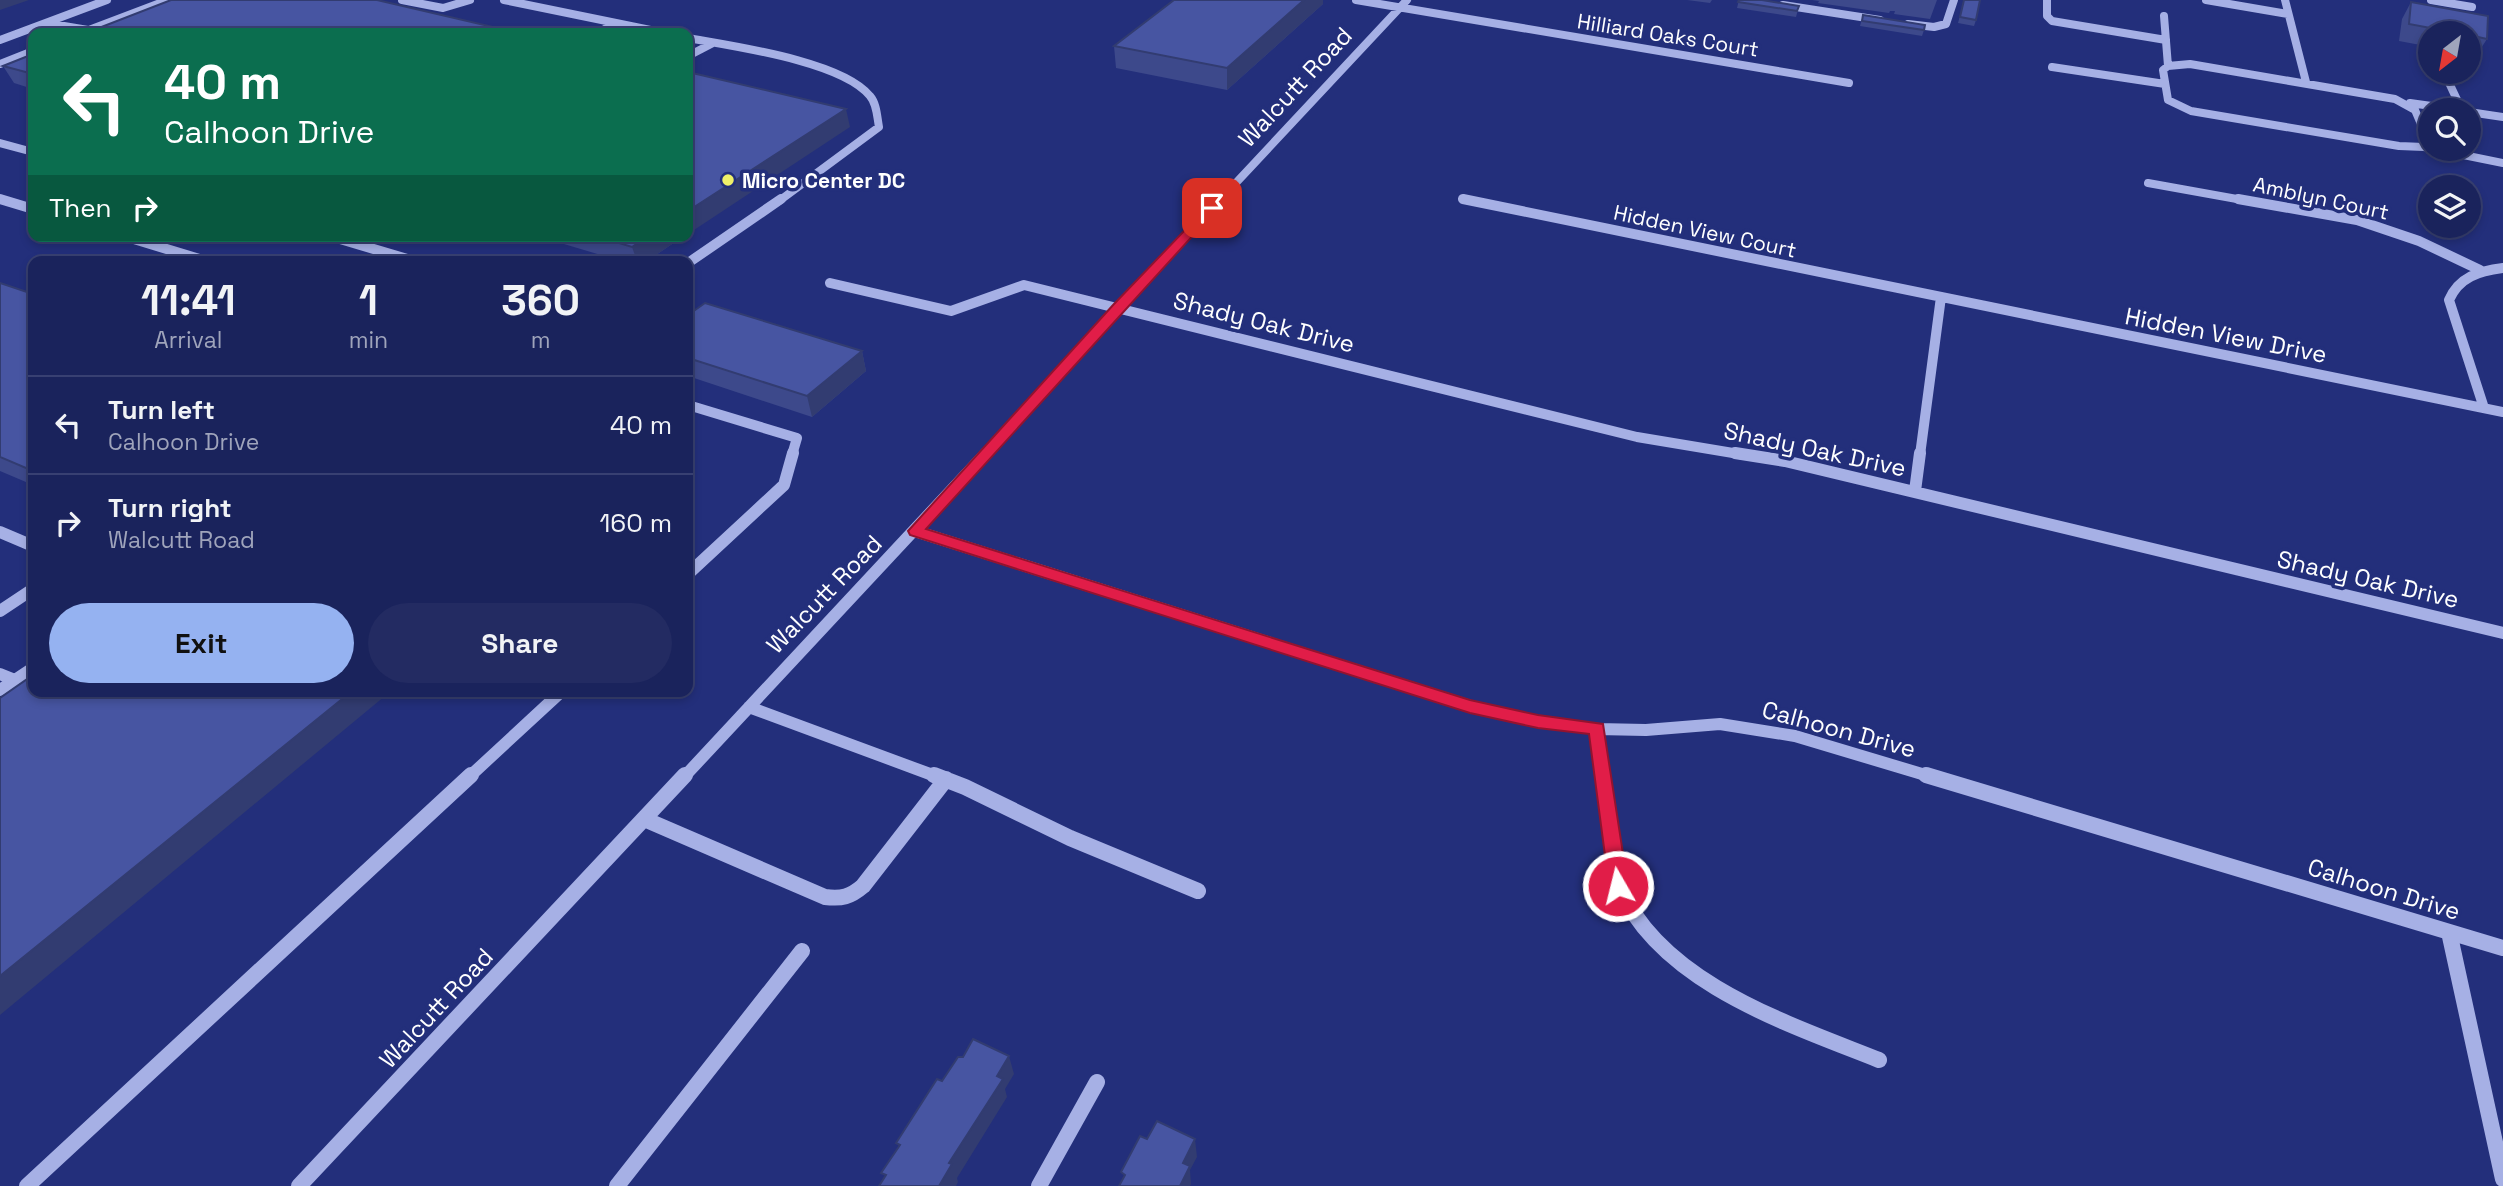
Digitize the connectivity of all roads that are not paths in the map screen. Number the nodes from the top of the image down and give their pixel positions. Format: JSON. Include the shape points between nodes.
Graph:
{"nodes":[{"id":1,"x":107,"y":0,"type":"edge"},
{"id":2,"x":168,"y":0,"type":"edge"},
{"id":3,"x":402,"y":0,"type":"edge"},
{"id":4,"x":470,"y":0,"type":"edge"},
{"id":5,"x":505,"y":0,"type":"edge"},
{"id":6,"x":1356,"y":0,"type":"edge"},
{"id":7,"x":1407,"y":0,"type":"edge"},
{"id":8,"x":1954,"y":0,"type":"edge"},
{"id":9,"x":2047,"y":0,"type":"edge"},
{"id":10,"x":2207,"y":0,"type":"edge"},
{"id":11,"x":2285,"y":0,"type":"edge"},
{"id":12,"x":2431,"y":0,"type":"edge"},
{"id":13,"x":1775,"y":4,"type":"edge"},
{"id":14,"x":2472,"y":7,"type":"dead end"},
{"id":15,"x":1399,"y":8,"type":"junction"},
{"id":16,"x":2288,"y":14,"type":"junction"},
{"id":17,"x":2164,"y":16,"type":"dead end"},
{"id":18,"x":45,"y":23,"type":"junction"},
{"id":19,"x":615,"y":23,"type":"junction"},
{"id":20,"x":32,"y":28,"type":"edge"},
{"id":21,"x":67,"y":28,"type":"edge"},
{"id":22,"x":94,"y":28,"type":"edge"},
{"id":23,"x":606,"y":28,"type":"edge"},
{"id":24,"x":640,"y":28,"type":"edge"},
{"id":25,"x":28,"y":29,"type":"edge"},
{"id":26,"x":693,"y":39,"type":"edge"},
{"id":27,"x":0,"y":40,"type":"edge"},
{"id":28,"x":2166,"y":40,"type":"junction"},
{"id":29,"x":713,"y":43,"type":"junction"},
{"id":30,"x":28,"y":53,"type":"edge"},
{"id":31,"x":693,"y":53,"type":"edge"},
{"id":32,"x":0,"y":64,"type":"edge"},
{"id":33,"x":2168,"y":66,"type":"junction"},
{"id":34,"x":2052,"y":67,"type":"dead end"},
{"id":35,"x":1849,"y":82,"type":"dead end"},
{"id":36,"x":2306,"y":82,"type":"junction"},
{"id":37,"x":2165,"y":84,"type":"junction"},
{"id":38,"x":2410,"y":103,"type":"junction"},
{"id":39,"x":2418,"y":104,"type":"edge"},
{"id":40,"x":2418,"y":111,"type":"edge"},
{"id":41,"x":2481,"y":114,"type":"edge"},
{"id":42,"x":2503,"y":117,"type":"edge"},
{"id":43,"x":0,"y":143,"type":"edge"},
{"id":44,"x":2418,"y":147,"type":"edge"},
{"id":45,"x":28,"y":151,"type":"edge"},
{"id":46,"x":2481,"y":159,"type":"edge"},
{"id":47,"x":2503,"y":163,"type":"edge"},
{"id":48,"x":2148,"y":183,"type":"dead end"},
{"id":49,"x":0,"y":199,"type":"edge"},
{"id":50,"x":1463,"y":199,"type":"dead end"},
{"id":51,"x":28,"y":207,"type":"edge"},
{"id":52,"x":144,"y":242,"type":"edge"},
{"id":53,"x":350,"y":242,"type":"edge"},
{"id":54,"x":190,"y":256,"type":"edge"},
{"id":55,"x":397,"y":256,"type":"edge"},
{"id":56,"x":693,"y":259,"type":"edge"},
{"id":57,"x":2503,"y":268,"type":"edge"},
{"id":58,"x":2480,"y":270,"type":"junction"},
{"id":59,"x":830,"y":283,"type":"dead end"},
{"id":60,"x":1941,"y":298,"type":"junction"},
{"id":61,"x":1119,"y":307,"type":"junction"},
{"id":62,"x":693,"y":407,"type":"edge"},
{"id":63,"x":2483,"y":408,"type":"junction"},
{"id":64,"x":2503,"y":412,"type":"edge"},
{"id":65,"x":1915,"y":491,"type":"junction"},
{"id":66,"x":0,"y":531,"type":"edge"},
{"id":67,"x":915,"y":531,"type":"junction"},
{"id":68,"x":28,"y":544,"type":"edge"},
{"id":69,"x":693,"y":569,"type":"edge"},
{"id":70,"x":28,"y":592,"type":"edge"},
{"id":71,"x":0,"y":611,"type":"edge"},
{"id":72,"x":2503,"y":633,"type":"edge"},
{"id":73,"x":28,"y":671,"type":"edge"},
{"id":74,"x":0,"y":674,"type":"edge"},
{"id":75,"x":15,"y":680,"type":"junction"},
{"id":76,"x":0,"y":691,"type":"edge"},
{"id":77,"x":556,"y":697,"type":"edge"},
{"id":78,"x":749,"y":707,"type":"junction"},
{"id":79,"x":1597,"y":729,"type":"junction"},
{"id":80,"x":946,"y":779,"type":"junction"},
{"id":81,"x":644,"y":819,"type":"junction"},
{"id":82,"x":1198,"y":891,"type":"dead end"},
{"id":83,"x":2449,"y":932,"type":"junction"},
{"id":84,"x":2503,"y":948,"type":"edge"},
{"id":85,"x":802,"y":951,"type":"dead end"},
{"id":86,"x":1879,"y":1060,"type":"dead end"},
{"id":87,"x":1097,"y":1082,"type":"dead end"},
{"id":88,"x":2503,"y":1179,"type":"edge"},
{"id":89,"x":27,"y":1186,"type":"edge"},
{"id":90,"x":299,"y":1186,"type":"edge"},
{"id":91,"x":617,"y":1186,"type":"edge"},
{"id":92,"x":1039,"y":1186,"type":"edge"}],
"edges":[{"from":1,"to":18,"type":"street"},
{"from":2,"to":22,"type":"street"},
{"from":3,"to":4,"type":"street","via":[[443,9]]},
{"from":5,"to":19,"type":"street"},
{"from":6,"to":15,"type":"street","name":"Hilliard Oaks Court"},
{"from":7,"to":15,"type":"street","name":"Walcutt Road"},
{"from":8,"to":13,"type":"street","via":[[1950,18],[1942,26]]},
{"from":9,"to":28,"type":"street","via":[[2047,16],[2063,25]]},
{"from":10,"to":16,"type":"street"},
{"from":11,"to":16,"type":"street"},
{"from":12,"to":14,"type":"street"},
{"from":15,"to":35,"type":"street","name":"Hilliard Oaks Court"},
{"from":15,"to":61,"type":"street","name":"Walcutt Road"},
{"from":16,"to":36,"type":"street"},
{"from":17,"to":28,"type":"street"},
{"from":18,"to":20,"type":"street"},
{"from":18,"to":21,"type":"street"},
{"from":19,"to":23,"type":"street"},
{"from":19,"to":24,"type":"street"},
{"from":25,"to":27,"type":"street"},
{"from":26,"to":29,"type":"street"},
{"from":28,"to":33,"type":"street"},
{"from":29,"to":31,"type":"street"},
{"from":29,"to":56,"type":"street","via":[[852,79],[871,97],[879,127]]},
{"from":30,"to":32,"type":"street"},
{"from":33,"to":36,"type":"street","via":[[2190,64]]},
{"from":33,"to":37,"type":"street","via":[[2162,70]]},
{"from":34,"to":37,"type":"street"},
{"from":36,"to":38,"type":"street"},
{"from":37,"to":44,"type":"street","via":[[2168,100],[2191,111]]},
{"from":38,"to":39,"type":"street"},
{"from":38,"to":40,"type":"street"},
{"from":41,"to":42,"type":"street"},
{"from":43,"to":45,"type":"street"},
{"from":46,"to":47,"type":"street"},
{"from":48,"to":58,"type":"street","name":"Amblyn Court","via":[[2357,220],[2419,241]]},
{"from":49,"to":51,"type":"street"},
{"from":50,"to":60,"type":"street","name":"Hidden View Court"},
{"from":52,"to":54,"type":"street"},
{"from":53,"to":55,"type":"street"},
{"from":57,"to":58,"type":"street"},
{"from":58,"to":63,"type":"street","via":[[2453,288],[2449,300]]},
{"from":59,"to":61,"type":"street","name":"Shady Oak Drive","via":[[951,311],[1024,285]]},
{"from":60,"to":63,"type":"street","name":"Hidden View Drive"},
{"from":60,"to":65,"type":"street"},
{"from":61,"to":65,"type":"street","name":"Shady Oak Drive","via":[[1637,437],[1785,461]]},
{"from":61,"to":67,"type":"street","name":"Walcutt Road"},
{"from":62,"to":69,"type":"street","via":[[797,438],[784,485]]},
{"from":63,"to":64,"type":"street","name":"Hidden View Drive"},
{"from":65,"to":72,"type":"street","name":"Shady Oak Drive"},
{"from":66,"to":68,"type":"street"},
{"from":67,"to":78,"type":"street","name":"Walcutt Road"},
{"from":67,"to":79,"type":"street","name":"Calhoon Drive","via":[[1470,706]]},
{"from":70,"to":71,"type":"street"},
{"from":73,"to":75,"type":"street"},
{"from":74,"to":75,"type":"street"},
{"from":75,"to":76,"type":"street"},
{"from":77,"to":89,"type":"street"},
{"from":78,"to":80,"type":"street"},
{"from":78,"to":81,"type":"street","name":"Walcutt Road"},
{"from":79,"to":83,"type":"street","name":"Calhoon Drive","via":[[1720,724],[1795,736]]},
{"from":79,"to":86,"type":"street","via":[[1618,886],[1643,928],[1674,959],[1718,987]]},
{"from":80,"to":81,"type":"street","via":[[863,886],[840,899],[803,889]]},
{"from":80,"to":82,"type":"street","via":[[1070,838]]},
{"from":81,"to":90,"type":"street","name":"Walcutt Road"},
{"from":83,"to":84,"type":"street","name":"Calhoon Drive"},
{"from":83,"to":88,"type":"street"},
{"from":85,"to":91,"type":"street"},
{"from":87,"to":92,"type":"street"}]}
